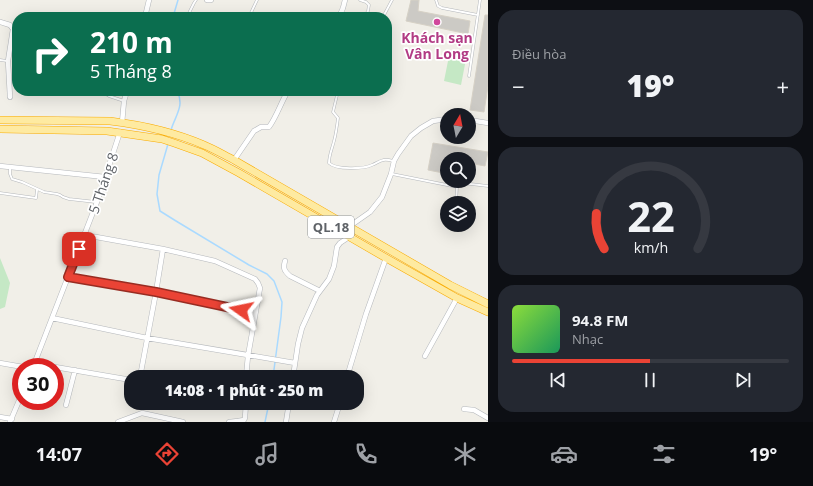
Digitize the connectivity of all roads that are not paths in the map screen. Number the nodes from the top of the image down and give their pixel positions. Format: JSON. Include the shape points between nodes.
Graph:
{"nodes":[{"id":1,"x":149,"y":0,"type":"edge"},
{"id":2,"x":196,"y":0,"type":"edge"},
{"id":3,"x":207,"y":0,"type":"edge"},
{"id":4,"x":211,"y":0,"type":"edge"},
{"id":5,"x":257,"y":0,"type":"edge"},
{"id":6,"x":345,"y":0,"type":"edge"},
{"id":7,"x":360,"y":0,"type":"edge"},
{"id":8,"x":392,"y":0,"type":"edge"},
{"id":9,"x":436,"y":0,"type":"edge"},
{"id":10,"x":480,"y":0,"type":"edge"},
{"id":11,"x":146,"y":12,"type":"edge"},
{"id":12,"x":190,"y":12,"type":"edge"},
{"id":13,"x":251,"y":12,"type":"edge"},
{"id":14,"x":341,"y":12,"type":"edge"},
{"id":15,"x":367,"y":12,"type":"edge"},
{"id":16,"x":386,"y":12,"type":"edge"},
{"id":17,"x":478,"y":15,"type":"junction"},
{"id":18,"x":0,"y":22,"type":"edge"},
{"id":19,"x":12,"y":36,"type":"joint"},
{"id":20,"x":0,"y":60,"type":"edge"},
{"id":21,"x":8,"y":61,"type":"junction"},
{"id":22,"x":469,"y":76,"type":"dead end"},
{"id":23,"x":109,"y":96,"type":"edge"},
{"id":24,"x":126,"y":96,"type":"edge"},
{"id":25,"x":285,"y":96,"type":"edge"},
{"id":26,"x":337,"y":96,"type":"edge"},
{"id":27,"x":10,"y":98,"type":"dead end"},
{"id":28,"x":124,"y":101,"type":"junction"},
{"id":29,"x":0,"y":120,"type":"edge"},
{"id":30,"x":18,"y":120,"type":"junction"},
{"id":31,"x":440,"y":120,"type":"edge"},
{"id":32,"x":476,"y":121,"type":"edge"},
{"id":33,"x":122,"y":123,"type":"junction"},
{"id":34,"x":488,"y":123,"type":"edge"},
{"id":35,"x":0,"y":129,"type":"edge"},
{"id":36,"x":18,"y":129,"type":"junction"},
{"id":37,"x":120,"y":132,"type":"junction"},
{"id":38,"x":234,"y":160,"type":"junction"},
{"id":39,"x":394,"y":161,"type":"junction"},
{"id":40,"x":0,"y":166,"type":"edge"},
{"id":41,"x":10,"y":167,"type":"junction"},
{"id":42,"x":391,"y":174,"type":"junction"},
{"id":43,"x":105,"y":177,"type":"junction"},
{"id":44,"x":440,"y":184,"type":"edge"},
{"id":45,"x":476,"y":185,"type":"edge"},
{"id":46,"x":488,"y":186,"type":"edge"},
{"id":47,"x":284,"y":189,"type":"junction"},
{"id":48,"x":38,"y":190,"type":"junction"},
{"id":49,"x":0,"y":193,"type":"edge"},
{"id":50,"x":279,"y":196,"type":"junction"},
{"id":51,"x":97,"y":202,"type":"junction"},
{"id":52,"x":350,"y":226,"type":"junction"},
{"id":53,"x":85,"y":235,"type":"junction"},
{"id":54,"x":349,"y":237,"type":"junction"},
{"id":55,"x":163,"y":248,"type":"junction"},
{"id":56,"x":386,"y":258,"type":"junction"},
{"id":57,"x":284,"y":261,"type":"dead end"},
{"id":58,"x":68,"y":277,"type":"junction"},
{"id":59,"x":320,"y":291,"type":"junction"},
{"id":60,"x":156,"y":292,"type":"junction"},
{"id":61,"x":457,"y":298,"type":"junction"},
{"id":62,"x":488,"y":304,"type":"edge"},
{"id":63,"x":488,"y":312,"type":"edge"},
{"id":64,"x":255,"y":314,"type":"junction"},
{"id":65,"x":52,"y":318,"type":"junction"},
{"id":66,"x":148,"y":338,"type":"junction"},
{"id":67,"x":248,"y":356,"type":"junction"},
{"id":68,"x":425,"y":356,"type":"dead end"},
{"id":69,"x":36,"y":358,"type":"edge"},
{"id":70,"x":0,"y":363,"type":"edge"},
{"id":71,"x":295,"y":363,"type":"junction"},
{"id":72,"x":12,"y":365,"type":"edge"},
{"id":73,"x":64,"y":368,"type":"edge"},
{"id":74,"x":75,"y":370,"type":"junction"},
{"id":75,"x":141,"y":370,"type":"edge"},
{"id":76,"x":247,"y":370,"type":"edge"},
{"id":77,"x":294,"y":370,"type":"edge"},
{"id":78,"x":349,"y":370,"type":"edge"},
{"id":79,"x":124,"y":379,"type":"edge"},
{"id":80,"x":66,"y":405,"type":"dead end"},
{"id":81,"x":464,"y":409,"type":"dead end"},
{"id":82,"x":15,"y":410,"type":"edge"},
{"id":83,"x":246,"y":410,"type":"edge"},
{"id":84,"x":288,"y":410,"type":"edge"},
{"id":85,"x":338,"y":410,"type":"edge"},
{"id":86,"x":0,"y":417,"type":"edge"},
{"id":87,"x":488,"y":418,"type":"edge"},
{"id":88,"x":11,"y":421,"type":"edge"},
{"id":89,"x":118,"y":422,"type":"edge"},
{"id":90,"x":183,"y":422,"type":"edge"},
{"id":91,"x":229,"y":422,"type":"edge"},
{"id":92,"x":286,"y":422,"type":"edge"},
{"id":93,"x":334,"y":422,"type":"edge"}],
"edges":[{"from":1,"to":11,"type":"street"},
{"from":2,"to":12,"type":"lane"},
{"from":3,"to":4,"type":"street"},
{"from":5,"to":13,"type":"lane"},
{"from":6,"to":14,"type":"street"},
{"from":7,"to":15,"type":"lane","via":[[369,5]]},
{"from":8,"to":16,"type":"lane"},
{"from":9,"to":17,"type":"lane","via":[[442,8]]},
{"from":10,"to":17,"type":"lane"},
{"from":17,"to":22,"type":"lane"},
{"from":18,"to":19,"type":"street","via":[[10,25]]},
{"from":19,"to":21,"type":"street"},
{"from":20,"to":21,"type":"lane"},
{"from":21,"to":27,"type":"street"},
{"from":23,"to":28,"type":"lane"},
{"from":24,"to":28,"type":"street"},
{"from":25,"to":38,"type":"street","via":[[269,127],[254,131]]},
{"from":26,"to":39,"type":"lane","via":[[333,109],[338,122],[329,163],[332,166],[359,168],[381,160]]},
{"from":28,"to":33,"type":"street"},
{"from":29,"to":30,"type":"highway","number":"QL.18"},
{"from":30,"to":33,"type":"highway","number":"QL.18"},
{"from":30,"to":36,"type":"highway"},
{"from":31,"to":39,"type":"street","via":[[433,121],[412,136]]},
{"from":32,"to":34,"type":"street"},
{"from":33,"to":38,"type":"highway","number":"QL.18","via":[[164,131],[204,145]]},
{"from":35,"to":36,"type":"highway","number":"QL.18"},
{"from":36,"to":37,"type":"highway","number":"QL.18"},
{"from":37,"to":43,"type":"street","name":"5 Tháng 8"},
{"from":37,"to":50,"type":"highway","number":"QL.18","via":[[162,139],[202,154]]},
{"from":38,"to":47,"type":"highway","number":"QL.18"},
{"from":39,"to":42,"type":"street"},
{"from":40,"to":41,"type":"street"},
{"from":41,"to":43,"type":"street"},
{"from":41,"to":48,"type":"lane","via":[[12,179]]},
{"from":42,"to":44,"type":"lane"},
{"from":42,"to":52,"type":"street","via":[[382,197],[370,212]]},
{"from":43,"to":51,"type":"street","name":"5 Tháng 8"},
{"from":45,"to":46,"type":"lane"},
{"from":47,"to":50,"type":"highway"},
{"from":47,"to":52,"type":"highway","number":"QL.18"},
{"from":48,"to":49,"type":"lane","via":[[36,198]]},
{"from":48,"to":51,"type":"lane","via":[[60,194],[70,199]]},
{"from":50,"to":54,"type":"highway","number":"QL.18"},
{"from":51,"to":53,"type":"street","name":"5 Tháng 8"},
{"from":52,"to":62,"type":"highway","number":"QL.18","via":[[450,285]]},
{"from":53,"to":55,"type":"street"},
{"from":53,"to":58,"type":"street","name":"5 Tháng 8"},
{"from":54,"to":56,"type":"highway","number":"QL.18"},
{"from":54,"to":59,"type":"street","via":[[337,247],[329,279]]},
{"from":55,"to":60,"type":"street"},
{"from":55,"to":64,"type":"street","via":[[215,261],[255,279],[260,288]]},
{"from":56,"to":61,"type":"highway","number":"QL.18"},
{"from":56,"to":78,"type":"street"},
{"from":57,"to":59,"type":"street","via":[[284,270],[290,276]]},
{"from":58,"to":60,"type":"street"},
{"from":58,"to":65,"type":"street","name":"5 Tháng 8"},
{"from":59,"to":71,"type":"street","via":[[302,328]]},
{"from":60,"to":64,"type":"street"},
{"from":60,"to":66,"type":"street"},
{"from":61,"to":63,"type":"highway","number":"QL.18"},
{"from":61,"to":68,"type":"street"},
{"from":64,"to":67,"type":"street"},
{"from":65,"to":66,"type":"street"},
{"from":65,"to":69,"type":"street","name":"5 Tháng 8"},
{"from":66,"to":67,"type":"street"},
{"from":66,"to":75,"type":"street"},
{"from":67,"to":71,"type":"street"},
{"from":67,"to":76,"type":"street"},
{"from":70,"to":72,"type":"street"},
{"from":71,"to":77,"type":"street"},
{"from":73,"to":74,"type":"street"},
{"from":74,"to":79,"type":"street"},
{"from":74,"to":80,"type":"street"},
{"from":81,"to":87,"type":"street","via":[[474,410]]},
{"from":82,"to":88,"type":"street"},
{"from":83,"to":91,"type":"street","via":[[244,420]]},
{"from":84,"to":92,"type":"street"},
{"from":85,"to":93,"type":"street"},
{"from":86,"to":88,"type":"street"},
{"from":89,"to":90,"type":"street","via":[[142,413]]}]}
